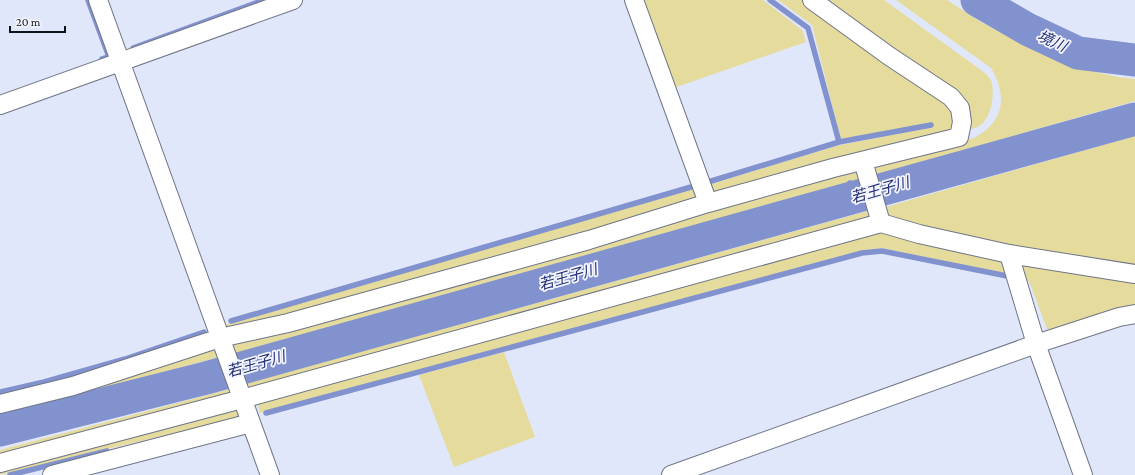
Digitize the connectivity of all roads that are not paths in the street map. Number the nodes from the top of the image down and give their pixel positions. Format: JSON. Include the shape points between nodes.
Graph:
{"nodes":[{"id":1,"x":98,"y":0,"type":"edge"},
{"id":2,"x":293,"y":0,"type":"edge"},
{"id":3,"x":634,"y":0,"type":"edge"},
{"id":4,"x":812,"y":0,"type":"edge"},
{"id":5,"x":121,"y":62,"type":"junction"},
{"id":6,"x":0,"y":105,"type":"edge"},
{"id":7,"x":863,"y":161,"type":"junction"},
{"id":8,"x":708,"y":203,"type":"junction"},
{"id":9,"x":879,"y":218,"type":"junction"},
{"id":10,"x":1009,"y":254,"type":"junction"},
{"id":11,"x":1135,"y":274,"type":"edge"},
{"id":12,"x":1135,"y":314,"type":"edge"},
{"id":13,"x":220,"y":338,"type":"junction"},
{"id":14,"x":1036,"y":344,"type":"junction"},
{"id":15,"x":242,"y":399,"type":"junction"},
{"id":16,"x":0,"y":404,"type":"edge"},
{"id":17,"x":251,"y":423,"type":"junction"},
{"id":18,"x":0,"y":463,"type":"edge"},
{"id":19,"x":52,"y":475,"type":"edge"},
{"id":20,"x":270,"y":475,"type":"edge"},
{"id":21,"x":671,"y":475,"type":"edge"},
{"id":22,"x":1083,"y":475,"type":"edge"}],
"edges":[{"from":1,"to":5,"type":"street"},
{"from":2,"to":5,"type":"street"},
{"from":3,"to":8,"type":"street"},
{"from":4,"to":7,"type":"street","via":[[951,97],[960,108],[962,122],[959,137]]},
{"from":5,"to":6,"type":"street"},
{"from":5,"to":13,"type":"street"},
{"from":7,"to":8,"type":"street"},
{"from":7,"to":9,"type":"street"},
{"from":8,"to":13,"type":"street","via":[[432,284],[288,323]]},
{"from":9,"to":10,"type":"street","via":[[919,234]]},
{"from":9,"to":15,"type":"street"},
{"from":10,"to":11,"type":"street"},
{"from":10,"to":14,"type":"street"},
{"from":12,"to":14,"type":"street"},
{"from":13,"to":15,"type":"street"},
{"from":13,"to":16,"type":"street","via":[[73,386]]},
{"from":14,"to":21,"type":"street"},
{"from":14,"to":22,"type":"street"},
{"from":15,"to":17,"type":"street"},
{"from":15,"to":18,"type":"street"},
{"from":17,"to":19,"type":"street"},
{"from":17,"to":20,"type":"street"}]}
